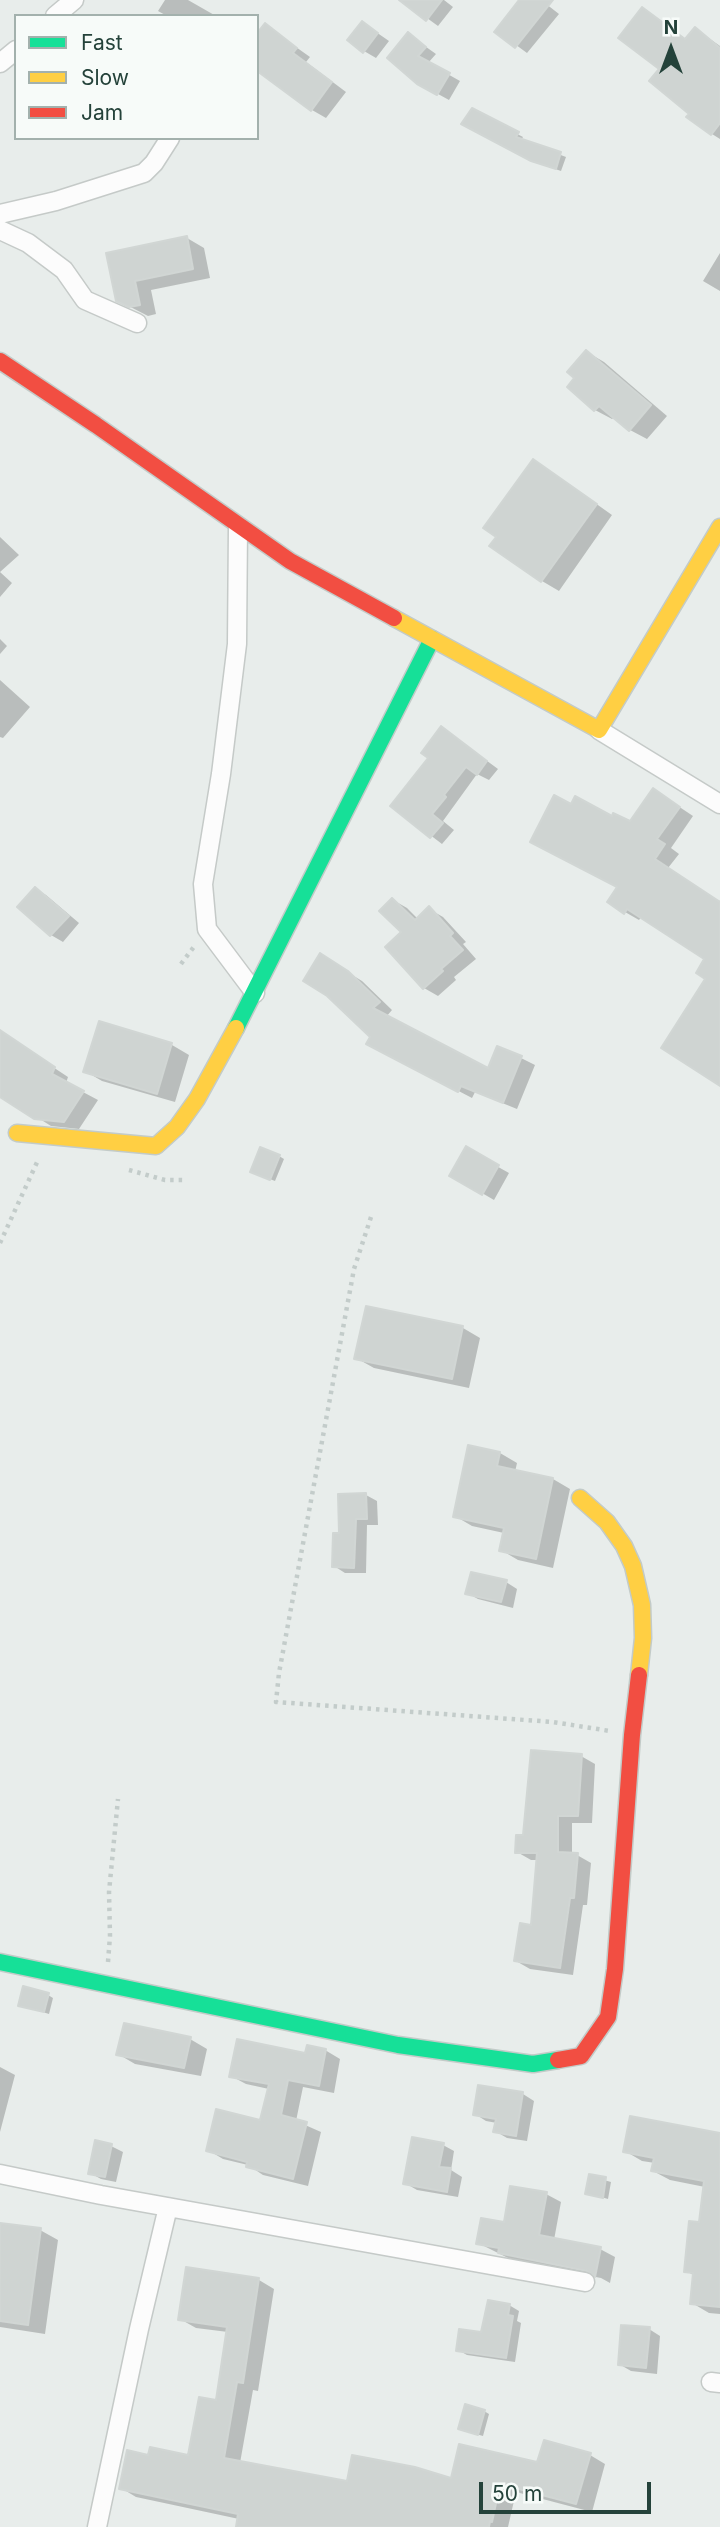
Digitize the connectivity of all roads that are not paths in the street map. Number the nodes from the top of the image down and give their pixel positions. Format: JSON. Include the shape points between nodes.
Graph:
{"nodes":[{"id":1,"x":74,"y":0,"type":"edge"},
{"id":2,"x":57,"y":14,"type":"edge"},
{"id":3,"x":14,"y":52,"type":"edge"},
{"id":4,"x":0,"y":63,"type":"edge"},
{"id":5,"x":169,"y":140,"type":"edge"},
{"id":6,"x":0,"y":214,"type":"edge"},
{"id":7,"x":0,"y":230,"type":"edge"},
{"id":8,"x":138,"y":323,"type":"dead end"},
{"id":9,"x":0,"y":362,"type":"edge"},
{"id":10,"x":238,"y":526,"type":"junction"},
{"id":11,"x":720,"y":527,"type":"edge"},
{"id":12,"x":432,"y":639,"type":"junction"},
{"id":13,"x":599,"y":730,"type":"junction"},
{"id":14,"x":720,"y":804,"type":"edge"},
{"id":15,"x":255,"y":993,"type":"junction"},
{"id":16,"x":17,"y":1133,"type":"dead end"},
{"id":17,"x":580,"y":1497,"type":"dead end"},
{"id":18,"x":0,"y":1962,"type":"edge"},
{"id":19,"x":0,"y":2174,"type":"edge"},
{"id":20,"x":168,"y":2207,"type":"junction"},
{"id":21,"x":585,"y":2282,"type":"dead end"},
{"id":22,"x":97,"y":2527,"type":"edge"}],
"edges":[{"from":1,"to":2,"type":"street"},
{"from":3,"to":4,"type":"street"},
{"from":5,"to":6,"type":"street","via":[[144,173]]},
{"from":7,"to":8,"type":"street","via":[[28,243],[64,270],[85,300]]},
{"from":9,"to":10,"type":"street"},
{"from":10,"to":12,"type":"street","via":[[290,561]]},
{"from":10,"to":15,"type":"street","via":[[237,645],[203,884],[207,929]]},
{"from":11,"to":13,"type":"street"},
{"from":12,"to":13,"type":"street"},
{"from":12,"to":15,"type":"street"},
{"from":13,"to":14,"type":"street"},
{"from":15,"to":16,"type":"street","via":[[197,1099],[156,1146]]},
{"from":17,"to":18,"type":"street","via":[[607,1522],[633,1566],[642,1605],[643,1638],[608,2017],[581,2056],[533,2064],[398,2045]]},
{"from":19,"to":20,"type":"street"},
{"from":20,"to":21,"type":"street"},
{"from":20,"to":22,"type":"street"}]}
